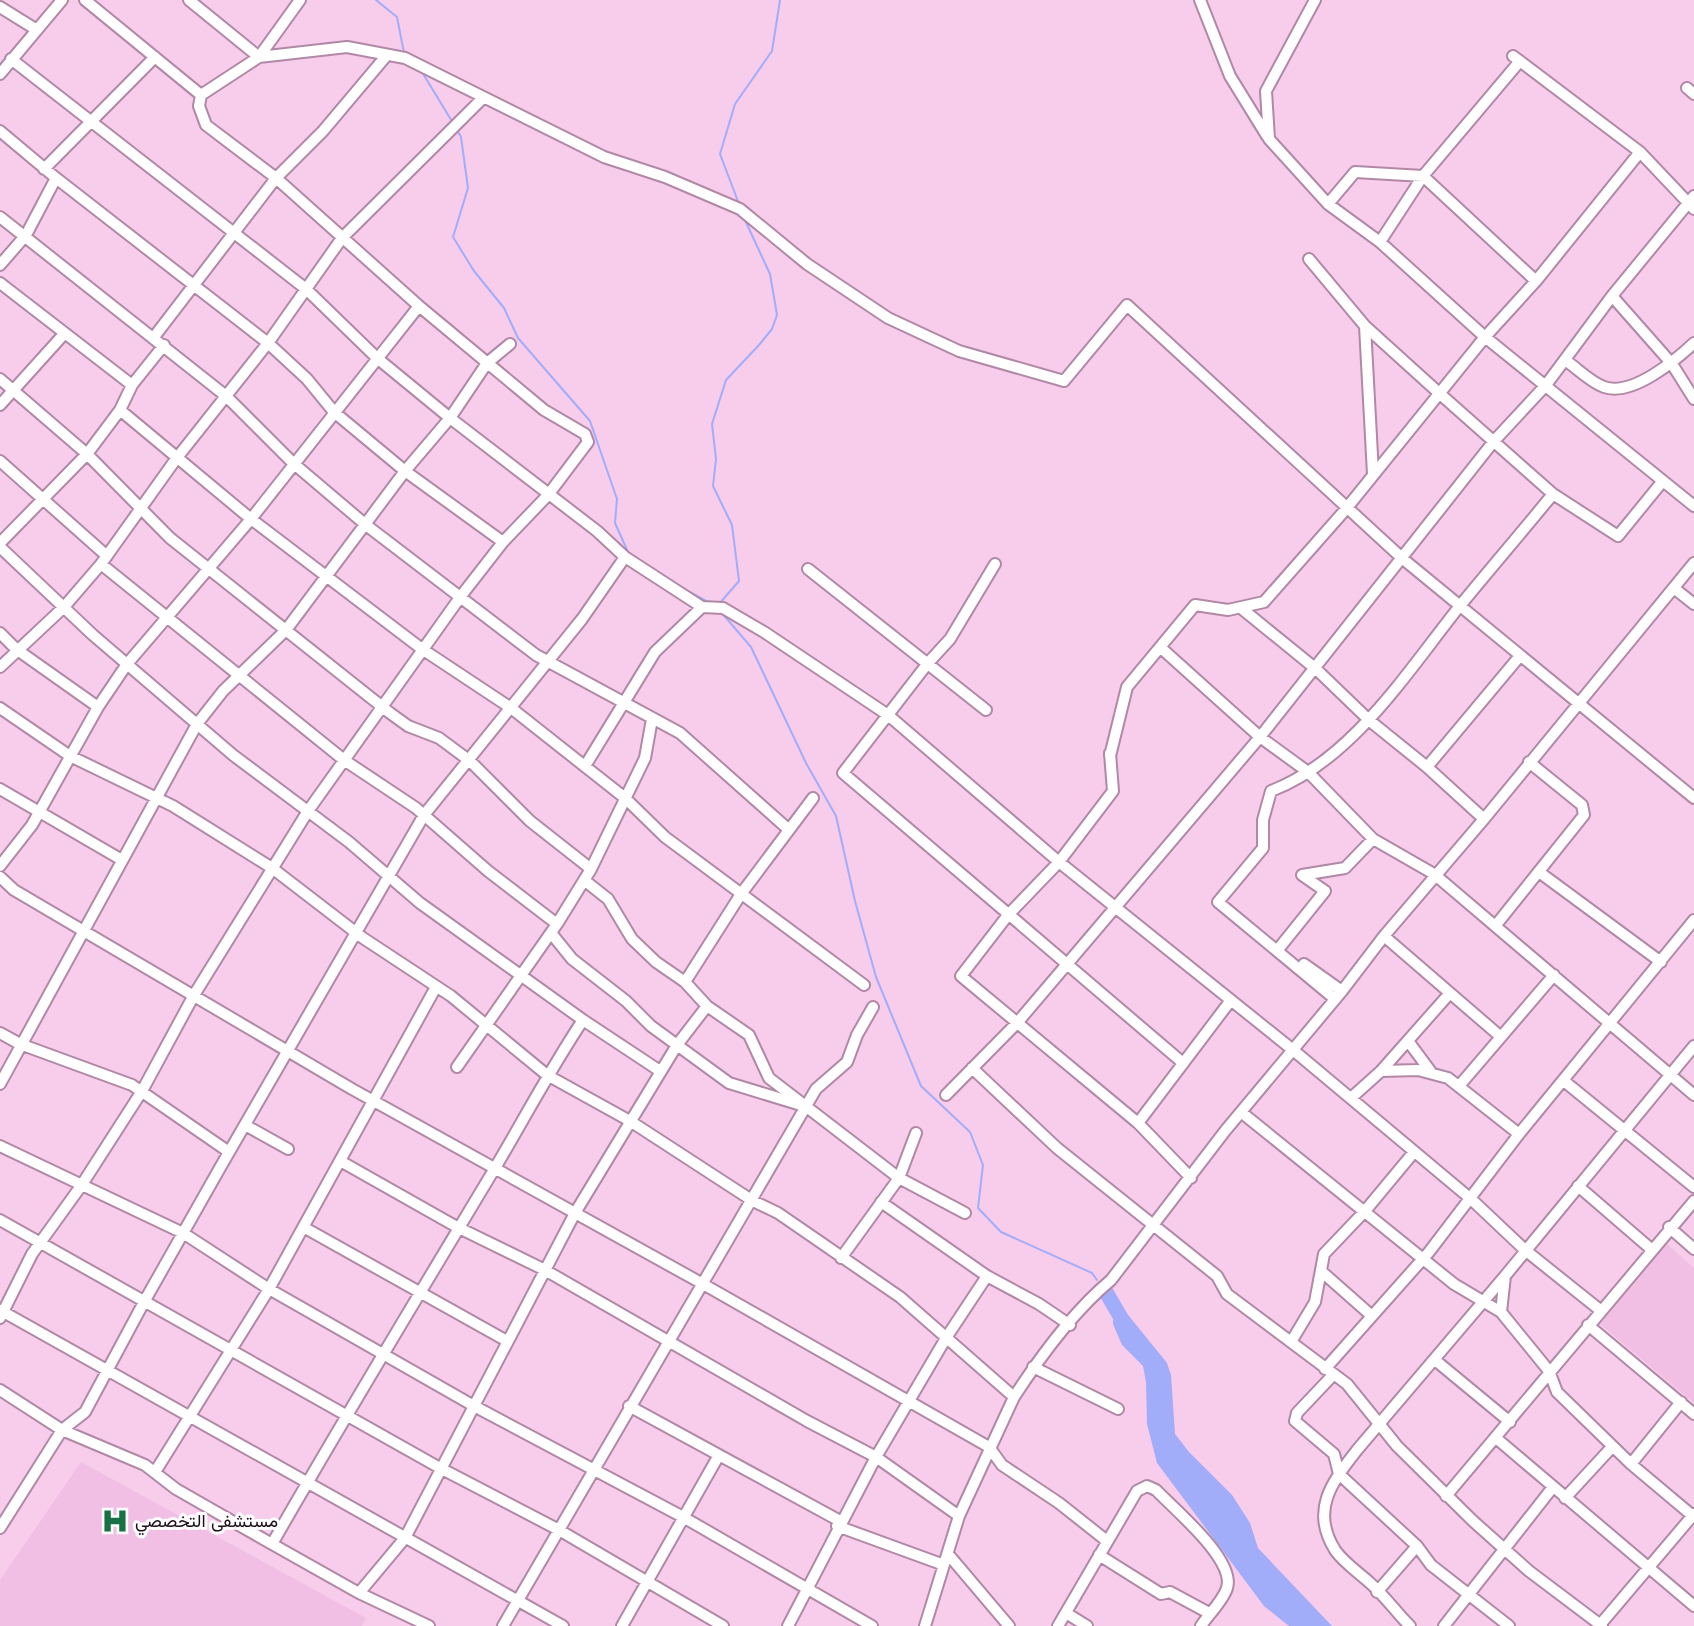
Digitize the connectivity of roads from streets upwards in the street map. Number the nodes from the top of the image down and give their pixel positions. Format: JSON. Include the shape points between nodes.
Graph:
{"nodes":[{"id":1,"x":62,"y":0,"type":"edge"},
{"id":2,"x":85,"y":0,"type":"edge"},
{"id":3,"x":189,"y":0,"type":"edge"},
{"id":4,"x":300,"y":0,"type":"edge"},
{"id":5,"x":1200,"y":0,"type":"edge"},
{"id":6,"x":1315,"y":0,"type":"edge"},
{"id":7,"x":0,"y":7,"type":"edge"},
{"id":8,"x":36,"y":30,"type":"junction"},
{"id":9,"x":387,"y":55,"type":"junction"},
{"id":10,"x":155,"y":57,"type":"junction"},
{"id":11,"x":259,"y":57,"type":"junction"},
{"id":12,"x":11,"y":59,"type":"junction"},
{"id":13,"x":0,"y":75,"type":"edge"},
{"id":14,"x":201,"y":95,"type":"junction"},
{"id":15,"x":483,"y":98,"type":"junction"},
{"id":16,"x":90,"y":121,"type":"junction"},
{"id":17,"x":0,"y":131,"type":"edge"},
{"id":18,"x":1269,"y":139,"type":"junction"},
{"id":19,"x":1640,"y":152,"type":"junction"},
{"id":20,"x":45,"y":169,"type":"junction"},
{"id":21,"x":1424,"y":176,"type":"junction"},
{"id":22,"x":56,"y":178,"type":"junction"},
{"id":23,"x":276,"y":178,"type":"junction"},
{"id":24,"x":1692,"y":203,"type":"edge"},
{"id":25,"x":1328,"y":204,"type":"junction"},
{"id":26,"x":0,"y":217,"type":"edge"},
{"id":27,"x":234,"y":233,"type":"junction"},
{"id":28,"x":26,"y":235,"type":"junction"},
{"id":29,"x":342,"y":238,"type":"junction"},
{"id":30,"x":1380,"y":242,"type":"junction"},
{"id":31,"x":1309,"y":259,"type":"dead end"},
{"id":32,"x":0,"y":265,"type":"edge"},
{"id":33,"x":1536,"y":281,"type":"junction"},
{"id":34,"x":0,"y":283,"type":"edge"},
{"id":35,"x":196,"y":285,"type":"junction"},
{"id":36,"x":306,"y":289,"type":"junction"},
{"id":37,"x":1612,"y":296,"type":"junction"},
{"id":38,"x":419,"y":306,"type":"junction"},
{"id":39,"x":1365,"y":326,"type":"junction"},
{"id":40,"x":64,"y":334,"type":"junction"},
{"id":41,"x":153,"y":337,"type":"junction"},
{"id":42,"x":1485,"y":337,"type":"junction"},
{"id":43,"x":268,"y":343,"type":"junction"},
{"id":44,"x":1694,"y":343,"type":"edge"},
{"id":45,"x":510,"y":344,"type":"dead end"},
{"id":46,"x":164,"y":345,"type":"junction"},
{"id":47,"x":377,"y":358,"type":"junction"},
{"id":48,"x":1565,"y":360,"type":"junction"},
{"id":49,"x":488,"y":363,"type":"junction"},
{"id":50,"x":1672,"y":364,"type":"junction"},
{"id":51,"x":0,"y":379,"type":"edge"},
{"id":52,"x":132,"y":385,"type":"junction"},
{"id":53,"x":1546,"y":385,"type":"junction"},
{"id":54,"x":14,"y":390,"type":"junction"},
{"id":55,"x":1439,"y":393,"type":"junction"},
{"id":56,"x":226,"y":396,"type":"junction"},
{"id":57,"x":1694,"y":399,"type":"edge"},
{"id":58,"x":0,"y":405,"type":"edge"},
{"id":59,"x":120,"y":410,"type":"junction"},
{"id":60,"x":334,"y":412,"type":"junction"},
{"id":61,"x":450,"y":418,"type":"junction"},
{"id":62,"x":1494,"y":441,"type":"junction"},
{"id":63,"x":87,"y":454,"type":"junction"},
{"id":64,"x":176,"y":459,"type":"junction"},
{"id":65,"x":0,"y":461,"type":"edge"},
{"id":66,"x":293,"y":463,"type":"junction"},
{"id":67,"x":405,"y":471,"type":"junction"},
{"id":68,"x":1373,"y":474,"type":"junction"},
{"id":69,"x":1662,"y":482,"type":"junction"},
{"id":70,"x":1553,"y":494,"type":"junction"},
{"id":71,"x":548,"y":495,"type":"junction"},
{"id":72,"x":44,"y":500,"type":"junction"},
{"id":73,"x":1694,"y":506,"type":"edge"},
{"id":74,"x":1346,"y":509,"type":"junction"},
{"id":75,"x":141,"y":510,"type":"junction"},
{"id":76,"x":250,"y":519,"type":"junction"},
{"id":77,"x":366,"y":525,"type":"junction"},
{"id":78,"x":503,"y":542,"type":"junction"},
{"id":79,"x":0,"y":545,"type":"edge"},
{"id":80,"x":625,"y":557,"type":"junction"},
{"id":81,"x":1402,"y":559,"type":"junction"},
{"id":82,"x":104,"y":560,"type":"junction"},
{"id":83,"x":1694,"y":563,"type":"edge"},
{"id":84,"x":995,"y":564,"type":"dead end"},
{"id":85,"x":208,"y":569,"type":"junction"},
{"id":86,"x":808,"y":569,"type":"dead end"},
{"id":87,"x":326,"y":576,"type":"junction"},
{"id":88,"x":1675,"y":589,"type":"junction"},
{"id":89,"x":461,"y":596,"type":"junction"},
{"id":90,"x":1694,"y":604,"type":"edge"},
{"id":91,"x":64,"y":607,"type":"junction"},
{"id":92,"x":702,"y":607,"type":"junction"},
{"id":93,"x":1460,"y":607,"type":"junction"},
{"id":94,"x":1241,"y":608,"type":"junction"},
{"id":95,"x":167,"y":616,"type":"junction"},
{"id":96,"x":286,"y":630,"type":"junction"},
{"id":97,"x":0,"y":633,"type":"edge"},
{"id":98,"x":1160,"y":647,"type":"junction"},
{"id":99,"x":16,"y":649,"type":"junction"},
{"id":100,"x":422,"y":649,"type":"junction"},
{"id":101,"x":1519,"y":657,"type":"junction"},
{"id":102,"x":547,"y":661,"type":"junction"},
{"id":103,"x":927,"y":663,"type":"junction"},
{"id":104,"x":127,"y":664,"type":"junction"},
{"id":105,"x":0,"y":667,"type":"edge"},
{"id":106,"x":1316,"y":669,"type":"junction"},
{"id":107,"x":238,"y":676,"type":"junction"},
{"id":108,"x":1580,"y":703,"type":"junction"},
{"id":109,"x":623,"y":704,"type":"junction"},
{"id":110,"x":381,"y":706,"type":"junction"},
{"id":111,"x":98,"y":707,"type":"junction"},
{"id":112,"x":0,"y":708,"type":"edge"},
{"id":113,"x":511,"y":708,"type":"junction"},
{"id":114,"x":986,"y":710,"type":"dead end"},
{"id":115,"x":888,"y":715,"type":"junction"},
{"id":116,"x":652,"y":719,"type":"junction"},
{"id":117,"x":1370,"y":721,"type":"junction"},
{"id":118,"x":197,"y":724,"type":"junction"},
{"id":119,"x":1260,"y":737,"type":"junction"},
{"id":120,"x":70,"y":756,"type":"junction"},
{"id":121,"x":344,"y":760,"type":"junction"},
{"id":122,"x":470,"y":760,"type":"junction"},
{"id":123,"x":1529,"y":762,"type":"junction"},
{"id":124,"x":585,"y":766,"type":"junction"},
{"id":125,"x":1427,"y":767,"type":"junction"},
{"id":126,"x":1308,"y":772,"type":"junction"},
{"id":127,"x":0,"y":789,"type":"edge"},
{"id":128,"x":157,"y":798,"type":"junction"},
{"id":129,"x":625,"y":798,"type":"junction"},
{"id":130,"x":813,"y":798,"type":"dead end"},
{"id":131,"x":1694,"y":798,"type":"edge"},
{"id":132,"x":308,"y":811,"type":"junction"},
{"id":133,"x":39,"y":813,"type":"junction"},
{"id":134,"x":424,"y":815,"type":"junction"},
{"id":135,"x":1484,"y":819,"type":"junction"},
{"id":136,"x":788,"y":829,"type":"junction"},
{"id":137,"x":1373,"y":839,"type":"junction"},
{"id":138,"x":122,"y":860,"type":"junction"},
{"id":139,"x":1059,"y":862,"type":"junction"},
{"id":140,"x":0,"y":866,"type":"edge"},
{"id":141,"x":272,"y":868,"type":"junction"},
{"id":142,"x":591,"y":869,"type":"junction"},
{"id":143,"x":1539,"y":872,"type":"junction"},
{"id":144,"x":1434,"y":874,"type":"junction"},
{"id":145,"x":388,"y":876,"type":"junction"},
{"id":146,"x":0,"y":877,"type":"edge"},
{"id":147,"x":584,"y":880,"type":"junction"},
{"id":148,"x":741,"y":894,"type":"junction"},
{"id":149,"x":1218,"y":902,"type":"junction"},
{"id":150,"x":1115,"y":908,"type":"junction"},
{"id":151,"x":1008,"y":915,"type":"junction"},
{"id":152,"x":1694,"y":920,"type":"edge"},
{"id":153,"x":1496,"y":925,"type":"junction"},
{"id":154,"x":554,"y":929,"type":"junction"},
{"id":155,"x":83,"y":931,"type":"junction"},
{"id":156,"x":357,"y":933,"type":"junction"},
{"id":157,"x":1384,"y":936,"type":"junction"},
{"id":158,"x":1280,"y":947,"type":"junction"},
{"id":159,"x":1068,"y":962,"type":"junction"},
{"id":160,"x":1661,"y":962,"type":"junction"},
{"id":161,"x":1554,"y":975,"type":"junction"},
{"id":162,"x":521,"y":976,"type":"junction"},
{"id":163,"x":685,"y":982,"type":"junction"},
{"id":164,"x":864,"y":985,"type":"dead end"},
{"id":165,"x":436,"y":987,"type":"junction"},
{"id":166,"x":1450,"y":993,"type":"junction"},
{"id":167,"x":194,"y":995,"type":"junction"},
{"id":168,"x":1339,"y":995,"type":"junction"},
{"id":169,"x":1231,"y":1000,"type":"junction"},
{"id":170,"x":707,"y":1006,"type":"junction"},
{"id":171,"x":873,"y":1008,"type":"dead end"},
{"id":172,"x":583,"y":1020,"type":"junction"},
{"id":173,"x":1611,"y":1022,"type":"junction"},
{"id":174,"x":1017,"y":1023,"type":"junction"},
{"id":175,"x":487,"y":1025,"type":"junction"},
{"id":176,"x":0,"y":1033,"type":"edge"},
{"id":177,"x":1501,"y":1037,"type":"junction"},
{"id":178,"x":1408,"y":1041,"type":"junction"},
{"id":179,"x":20,"y":1044,"type":"junction"},
{"id":180,"x":677,"y":1045,"type":"junction"},
{"id":181,"x":1694,"y":1046,"type":"edge"},
{"id":182,"x":288,"y":1050,"type":"junction"},
{"id":183,"x":1293,"y":1050,"type":"junction"},
{"id":184,"x":1184,"y":1063,"type":"junction"},
{"id":185,"x":457,"y":1067,"type":"dead end"},
{"id":186,"x":972,"y":1068,"type":"junction"},
{"id":187,"x":660,"y":1071,"type":"junction"},
{"id":188,"x":1381,"y":1071,"type":"junction"},
{"id":189,"x":1431,"y":1072,"type":"junction"},
{"id":190,"x":547,"y":1074,"type":"junction"},
{"id":191,"x":1669,"y":1074,"type":"junction"},
{"id":192,"x":1564,"y":1081,"type":"junction"},
{"id":193,"x":0,"y":1084,"type":"edge"},
{"id":194,"x":1459,"y":1086,"type":"junction"},
{"id":195,"x":142,"y":1091,"type":"junction"},
{"id":196,"x":946,"y":1095,"type":"dead end"},
{"id":197,"x":1694,"y":1095,"type":"edge"},
{"id":198,"x":1351,"y":1098,"type":"junction"},
{"id":199,"x":375,"y":1102,"type":"junction"},
{"id":200,"x":808,"y":1107,"type":"junction"},
{"id":201,"x":1241,"y":1112,"type":"junction"},
{"id":202,"x":630,"y":1121,"type":"junction"},
{"id":203,"x":1138,"y":1123,"type":"junction"},
{"id":204,"x":245,"y":1125,"type":"junction"},
{"id":205,"x":1624,"y":1129,"type":"junction"},
{"id":206,"x":916,"y":1133,"type":"dead end"},
{"id":207,"x":1520,"y":1134,"type":"junction"},
{"id":208,"x":0,"y":1146,"type":"edge"},
{"id":209,"x":288,"y":1149,"type":"dead end"},
{"id":210,"x":229,"y":1152,"type":"junction"},
{"id":211,"x":1414,"y":1152,"type":"junction"},
{"id":212,"x":342,"y":1162,"type":"junction"},
{"id":213,"x":495,"y":1168,"type":"junction"},
{"id":214,"x":899,"y":1178,"type":"junction"},
{"id":215,"x":1191,"y":1178,"type":"junction"},
{"id":216,"x":81,"y":1186,"type":"junction"},
{"id":217,"x":1578,"y":1186,"type":"junction"},
{"id":218,"x":1694,"y":1187,"type":"edge"},
{"id":219,"x":1471,"y":1198,"type":"junction"},
{"id":220,"x":753,"y":1201,"type":"junction"},
{"id":221,"x":1694,"y":1201,"type":"edge"},
{"id":222,"x":881,"y":1203,"type":"junction"},
{"id":223,"x":1365,"y":1211,"type":"junction"},
{"id":224,"x":575,"y":1213,"type":"junction"},
{"id":225,"x":965,"y":1213,"type":"dead end"},
{"id":226,"x":0,"y":1220,"type":"edge"},
{"id":227,"x":457,"y":1227,"type":"junction"},
{"id":228,"x":1154,"y":1227,"type":"junction"},
{"id":229,"x":1669,"y":1227,"type":"junction"},
{"id":230,"x":305,"y":1228,"type":"junction"},
{"id":231,"x":183,"y":1233,"type":"junction"},
{"id":232,"x":39,"y":1244,"type":"junction"},
{"id":233,"x":1651,"y":1249,"type":"junction"},
{"id":234,"x":1694,"y":1249,"type":"edge"},
{"id":235,"x":1525,"y":1250,"type":"junction"},
{"id":236,"x":841,"y":1258,"type":"junction"},
{"id":237,"x":1423,"y":1259,"type":"junction"},
{"id":238,"x":543,"y":1269,"type":"junction"},
{"id":239,"x":1321,"y":1271,"type":"junction"},
{"id":240,"x":987,"y":1276,"type":"junction"},
{"id":241,"x":1505,"y":1276,"type":"junction"},
{"id":242,"x":704,"y":1284,"type":"junction"},
{"id":243,"x":269,"y":1289,"type":"junction"},
{"id":244,"x":418,"y":1293,"type":"junction"},
{"id":245,"x":1485,"y":1300,"type":"junction"},
{"id":246,"x":144,"y":1302,"type":"junction"},
{"id":247,"x":1600,"y":1310,"type":"junction"},
{"id":248,"x":1501,"y":1312,"type":"junction"},
{"id":249,"x":1,"y":1313,"type":"edge"},
{"id":250,"x":1372,"y":1316,"type":"junction"},
{"id":251,"x":1070,"y":1325,"type":"junction"},
{"id":252,"x":1588,"y":1325,"type":"junction"},
{"id":253,"x":946,"y":1338,"type":"junction"},
{"id":254,"x":669,"y":1340,"type":"junction"},
{"id":255,"x":507,"y":1341,"type":"junction"},
{"id":256,"x":1291,"y":1342,"type":"junction"},
{"id":257,"x":231,"y":1350,"type":"junction"},
{"id":258,"x":382,"y":1354,"type":"junction"},
{"id":259,"x":1435,"y":1360,"type":"junction"},
{"id":260,"x":1033,"y":1367,"type":"junction"},
{"id":261,"x":107,"y":1371,"type":"junction"},
{"id":262,"x":1549,"y":1371,"type":"junction"},
{"id":263,"x":1329,"y":1372,"type":"junction"},
{"id":264,"x":0,"y":1390,"type":"edge"},
{"id":265,"x":1014,"y":1397,"type":"junction"},
{"id":266,"x":910,"y":1401,"type":"junction"},
{"id":267,"x":1681,"y":1402,"type":"junction"},
{"id":268,"x":474,"y":1406,"type":"junction"},
{"id":269,"x":628,"y":1406,"type":"junction"},
{"id":270,"x":1118,"y":1409,"type":"dead end"},
{"id":271,"x":1694,"y":1414,"type":"edge"},
{"id":272,"x":346,"y":1415,"type":"junction"},
{"id":273,"x":190,"y":1416,"type":"junction"},
{"id":274,"x":1510,"y":1422,"type":"junction"},
{"id":275,"x":1381,"y":1424,"type":"junction"},
{"id":276,"x":62,"y":1430,"type":"junction"},
{"id":277,"x":1496,"y":1438,"type":"junction"},
{"id":278,"x":989,"y":1447,"type":"junction"},
{"id":279,"x":1612,"y":1447,"type":"junction"},
{"id":280,"x":719,"y":1455,"type":"junction"},
{"id":281,"x":876,"y":1457,"type":"junction"},
{"id":282,"x":1631,"y":1464,"type":"junction"},
{"id":283,"x":440,"y":1468,"type":"junction"},
{"id":284,"x":592,"y":1470,"type":"junction"},
{"id":285,"x":155,"y":1473,"type":"junction"},
{"id":286,"x":1339,"y":1474,"type":"junction"},
{"id":287,"x":307,"y":1483,"type":"junction"},
{"id":288,"x":1553,"y":1487,"type":"junction"},
{"id":289,"x":1446,"y":1496,"type":"junction"},
{"id":290,"x":1565,"y":1497,"type":"junction"},
{"id":291,"x":959,"y":1516,"type":"junction"},
{"id":292,"x":1694,"y":1516,"type":"edge"},
{"id":293,"x":684,"y":1517,"type":"junction"},
{"id":294,"x":839,"y":1523,"type":"junction"},
{"id":295,"x":0,"y":1528,"type":"edge"},
{"id":296,"x":559,"y":1530,"type":"junction"},
{"id":297,"x":405,"y":1538,"type":"junction"},
{"id":298,"x":1107,"y":1541,"type":"junction"},
{"id":299,"x":272,"y":1544,"type":"junction"},
{"id":300,"x":1417,"y":1546,"type":"junction"},
{"id":301,"x":1503,"y":1548,"type":"junction"},
{"id":302,"x":1099,"y":1555,"type":"junction"},
{"id":303,"x":946,"y":1560,"type":"junction"},
{"id":304,"x":1648,"y":1568,"type":"junction"},
{"id":305,"x":647,"y":1582,"type":"junction"},
{"id":306,"x":809,"y":1590,"type":"junction"},
{"id":307,"x":1377,"y":1592,"type":"junction"},
{"id":308,"x":359,"y":1593,"type":"junction"},
{"id":309,"x":1467,"y":1595,"type":"junction"},
{"id":310,"x":517,"y":1601,"type":"junction"},
{"id":311,"x":1694,"y":1606,"type":"edge"},
{"id":312,"x":1065,"y":1613,"type":"junction"},
{"id":313,"x":1209,"y":1613,"type":"junction"},
{"id":314,"x":429,"y":1626,"type":"edge"},
{"id":315,"x":503,"y":1626,"type":"edge"},
{"id":316,"x":563,"y":1626,"type":"edge"},
{"id":317,"x":622,"y":1626,"type":"edge"},
{"id":318,"x":723,"y":1626,"type":"edge"},
{"id":319,"x":788,"y":1626,"type":"edge"},
{"id":320,"x":872,"y":1626,"type":"edge"},
{"id":321,"x":926,"y":1626,"type":"edge"},
{"id":322,"x":1009,"y":1626,"type":"edge"},
{"id":323,"x":1058,"y":1626,"type":"edge"},
{"id":324,"x":1087,"y":1626,"type":"edge"},
{"id":325,"x":1201,"y":1626,"type":"edge"},
{"id":326,"x":1410,"y":1626,"type":"edge"},
{"id":327,"x":1444,"y":1626,"type":"edge"},
{"id":328,"x":1509,"y":1626,"type":"edge"},
{"id":329,"x":1600,"y":1626,"type":"edge"}],
"edges":[{"from":1,"to":8,"type":"street"},
{"from":2,"to":10,"type":"street"},
{"from":3,"to":11,"type":"street"},
{"from":4,"to":11,"type":"street"},
{"from":5,"to":18,"type":"street","via":[[1230,76]]},
{"from":6,"to":18,"type":"street","via":[[1266,91]]},
{"from":7,"to":8,"type":"street"},
{"from":8,"to":12,"type":"street"},
{"from":9,"to":11,"type":"street","via":[[347,47]]},
{"from":9,"to":15,"type":"street","via":[[405,58]]},
{"from":9,"to":23,"type":"street","via":[[323,131]]},
{"from":10,"to":14,"type":"street"},
{"from":10,"to":16,"type":"street"},
{"from":11,"to":14,"type":"street"},
{"from":12,"to":13,"type":"street"},
{"from":12,"to":16,"type":"street"},
{"from":14,"to":23,"type":"street","via":[[206,125]]},
{"from":15,"to":29,"type":"street"},
{"from":15,"to":74,"type":"street","via":[[604,157],[665,177],[740,209],[807,264],[888,318],[959,351],[1064,381],[1127,305]]},
{"from":16,"to":20,"type":"street"},
{"from":16,"to":27,"type":"street"},
{"from":17,"to":20,"type":"street"},
{"from":18,"to":25,"type":"street"},
{"from":19,"to":21,"type":"street","via":[[1517,59]]},
{"from":19,"to":24,"type":"street"},
{"from":19,"to":33,"type":"street"},
{"from":20,"to":22,"type":"street"},
{"from":21,"to":25,"type":"street","via":[[1355,172]]},
{"from":21,"to":30,"type":"street"},
{"from":21,"to":33,"type":"street"},
{"from":22,"to":28,"type":"street"},
{"from":22,"to":35,"type":"street"},
{"from":23,"to":27,"type":"street"},
{"from":23,"to":29,"type":"street"},
{"from":24,"to":37,"type":"street"},
{"from":25,"to":30,"type":"street"},
{"from":26,"to":28,"type":"street"},
{"from":27,"to":35,"type":"street"},
{"from":27,"to":36,"type":"street"},
{"from":28,"to":32,"type":"street"},
{"from":28,"to":41,"type":"street"},
{"from":29,"to":36,"type":"street"},
{"from":29,"to":38,"type":"street"},
{"from":30,"to":42,"type":"street"},
{"from":31,"to":39,"type":"street"},
{"from":33,"to":42,"type":"street"},
{"from":34,"to":40,"type":"street"},
{"from":35,"to":41,"type":"street"},
{"from":35,"to":43,"type":"street"},
{"from":36,"to":43,"type":"street"},
{"from":36,"to":47,"type":"street"},
{"from":37,"to":48,"type":"street"},
{"from":37,"to":50,"type":"street"},
{"from":38,"to":47,"type":"street"},
{"from":38,"to":49,"type":"street"},
{"from":39,"to":55,"type":"street"},
{"from":39,"to":68,"type":"street"},
{"from":40,"to":52,"type":"street"},
{"from":40,"to":54,"type":"street"},
{"from":41,"to":46,"type":"street"},
{"from":42,"to":53,"type":"street"},
{"from":42,"to":55,"type":"street"},
{"from":43,"to":56,"type":"street"},
{"from":43,"to":60,"type":"street","via":[[307,379]]},
{"from":44,"to":50,"type":"street"},
{"from":45,"to":49,"type":"street"},
{"from":46,"to":52,"type":"street"},
{"from":46,"to":56,"type":"street"},
{"from":47,"to":60,"type":"street"},
{"from":47,"to":61,"type":"street"},
{"from":48,"to":50,"type":"street","via":[[1605,387],[1618,388],[1630,386]]},
{"from":48,"to":53,"type":"street"},
{"from":49,"to":61,"type":"street"},
{"from":49,"to":71,"type":"street","via":[[544,410],[588,438],[581,454]]},
{"from":50,"to":57,"type":"street"},
{"from":51,"to":54,"type":"street"},
{"from":52,"to":59,"type":"street"},
{"from":53,"to":62,"type":"street"},
{"from":53,"to":69,"type":"street"},
{"from":54,"to":58,"type":"street"},
{"from":54,"to":63,"type":"street"},
{"from":55,"to":62,"type":"street"},
{"from":55,"to":68,"type":"street"},
{"from":56,"to":64,"type":"street"},
{"from":56,"to":66,"type":"street"},
{"from":59,"to":63,"type":"street"},
{"from":59,"to":64,"type":"street"},
{"from":60,"to":66,"type":"street"},
{"from":60,"to":67,"type":"street"},
{"from":61,"to":67,"type":"street"},
{"from":61,"to":71,"type":"street"},
{"from":62,"to":70,"type":"street"},
{"from":62,"to":81,"type":"street"},
{"from":63,"to":72,"type":"street"},
{"from":63,"to":75,"type":"street"},
{"from":64,"to":75,"type":"street"},
{"from":64,"to":76,"type":"street"},
{"from":65,"to":72,"type":"street"},
{"from":66,"to":76,"type":"street"},
{"from":66,"to":77,"type":"street"},
{"from":67,"to":77,"type":"street"},
{"from":67,"to":78,"type":"street"},
{"from":68,"to":74,"type":"street"},
{"from":69,"to":70,"type":"street","via":[[1618,536]]},
{"from":69,"to":73,"type":"street"},
{"from":70,"to":93,"type":"street"},
{"from":71,"to":78,"type":"street"},
{"from":71,"to":80,"type":"street"},
{"from":72,"to":79,"type":"street"},
{"from":72,"to":82,"type":"street"},
{"from":74,"to":81,"type":"street"},
{"from":74,"to":94,"type":"street","via":[[1264,602]]},
{"from":75,"to":82,"type":"street"},
{"from":75,"to":85,"type":"street"},
{"from":76,"to":85,"type":"street"},
{"from":76,"to":87,"type":"street"},
{"from":77,"to":87,"type":"street"},
{"from":77,"to":89,"type":"street"},
{"from":78,"to":89,"type":"street"},
{"from":79,"to":91,"type":"street"},
{"from":80,"to":92,"type":"street"},
{"from":80,"to":102,"type":"street"},
{"from":81,"to":93,"type":"street"},
{"from":81,"to":106,"type":"street"},
{"from":82,"to":91,"type":"street"},
{"from":82,"to":95,"type":"street"},
{"from":83,"to":88,"type":"street"},
{"from":84,"to":103,"type":"street","via":[[950,639]]},
{"from":85,"to":95,"type":"street"},
{"from":85,"to":96,"type":"street"},
{"from":86,"to":103,"type":"street"},
{"from":87,"to":96,"type":"street"},
{"from":87,"to":100,"type":"street"},
{"from":88,"to":90,"type":"street"},
{"from":88,"to":108,"type":"street"},
{"from":89,"to":100,"type":"street"},
{"from":89,"to":102,"type":"street"},
{"from":91,"to":99,"type":"street"},
{"from":91,"to":104,"type":"street"},
{"from":92,"to":109,"type":"street","via":[[656,652]]},
{"from":92,"to":115,"type":"street","via":[[723,608]]},
{"from":93,"to":101,"type":"street"},
{"from":93,"to":117,"type":"street"},
{"from":94,"to":98,"type":"street","via":[[1196,605]]},
{"from":94,"to":106,"type":"street"},
{"from":95,"to":104,"type":"street"},
{"from":95,"to":107,"type":"street"},
{"from":96,"to":107,"type":"street"},
{"from":96,"to":110,"type":"street"},
{"from":97,"to":99,"type":"street"},
{"from":98,"to":119,"type":"street"},
{"from":98,"to":139,"type":"street","via":[[1127,687],[1110,754],[1113,790]]},
{"from":99,"to":105,"type":"street"},
{"from":99,"to":111,"type":"street"},
{"from":100,"to":110,"type":"street"},
{"from":100,"to":113,"type":"street"},
{"from":101,"to":108,"type":"street"},
{"from":101,"to":125,"type":"street"},
{"from":102,"to":109,"type":"street"},
{"from":102,"to":113,"type":"street"},
{"from":103,"to":114,"type":"street"},
{"from":103,"to":115,"type":"street"},
{"from":104,"to":111,"type":"street"},
{"from":104,"to":118,"type":"street"},
{"from":106,"to":117,"type":"street"},
{"from":106,"to":119,"type":"street"},
{"from":107,"to":118,"type":"street"},
{"from":107,"to":121,"type":"street"},
{"from":108,"to":123,"type":"street"},
{"from":108,"to":131,"type":"street"},
{"from":109,"to":116,"type":"street"},
{"from":109,"to":124,"type":"street"},
{"from":110,"to":121,"type":"street"},
{"from":110,"to":122,"type":"street","via":[[408,726],[439,738]]},
{"from":111,"to":120,"type":"street"},
{"from":112,"to":120,"type":"street"},
{"from":113,"to":122,"type":"street"},
{"from":113,"to":124,"type":"street"},
{"from":115,"to":139,"type":"street"},
{"from":115,"to":151,"type":"street","via":[[843,773]]},
{"from":116,"to":129,"type":"street","via":[[645,758]]},
{"from":116,"to":136,"type":"street","via":[[680,733]]},
{"from":117,"to":125,"type":"street"},
{"from":117,"to":126,"type":"street"},
{"from":118,"to":128,"type":"street"},
{"from":118,"to":132,"type":"street"},
{"from":119,"to":126,"type":"street"},
{"from":119,"to":150,"type":"street"},
{"from":120,"to":128,"type":"street"},
{"from":120,"to":133,"type":"street"},
{"from":121,"to":132,"type":"street"},
{"from":121,"to":134,"type":"street"},
{"from":122,"to":134,"type":"street"},
{"from":122,"to":142,"type":"street","via":[[530,821]]},
{"from":123,"to":135,"type":"street"},
{"from":123,"to":143,"type":"street","via":[[1582,805],[1584,812],[1583,819]]},
{"from":124,"to":129,"type":"street"},
{"from":125,"to":135,"type":"street"},
{"from":126,"to":137,"type":"street"},
{"from":126,"to":149,"type":"street","via":[[1271,791],[1263,820],[1263,848]]},
{"from":127,"to":133,"type":"street"},
{"from":128,"to":138,"type":"street"},
{"from":128,"to":141,"type":"street"},
{"from":129,"to":142,"type":"street"},
{"from":129,"to":148,"type":"street","via":[[665,837]]},
{"from":130,"to":136,"type":"street"},
{"from":132,"to":141,"type":"street"},
{"from":132,"to":145,"type":"street"},
{"from":133,"to":138,"type":"street"},
{"from":133,"to":140,"type":"street"},
{"from":134,"to":145,"type":"street"},
{"from":134,"to":154,"type":"street"},
{"from":135,"to":144,"type":"street"},
{"from":136,"to":148,"type":"street"},
{"from":137,"to":144,"type":"street"},
{"from":137,"to":158,"type":"street","via":[[1345,868],[1302,875],[1325,891]]},
{"from":138,"to":155,"type":"street"},
{"from":139,"to":150,"type":"street"},
{"from":139,"to":151,"type":"street"},
{"from":141,"to":156,"type":"street"},
{"from":141,"to":167,"type":"street"},
{"from":142,"to":147,"type":"street"},
{"from":143,"to":153,"type":"street"},
{"from":143,"to":160,"type":"street"},
{"from":144,"to":153,"type":"street"},
{"from":144,"to":157,"type":"street"},
{"from":145,"to":156,"type":"street"},
{"from":145,"to":162,"type":"street"},
{"from":146,"to":155,"type":"street","via":[[14,890]]},
{"from":147,"to":154,"type":"street"},
{"from":147,"to":163,"type":"street","via":[[608,899],[632,939]]},
{"from":148,"to":163,"type":"street"},
{"from":148,"to":164,"type":"street"},
{"from":149,"to":158,"type":"street"},
{"from":149,"to":168,"type":"street"},
{"from":150,"to":159,"type":"street"},
{"from":150,"to":169,"type":"street"},
{"from":151,"to":159,"type":"street"},
{"from":151,"to":174,"type":"street","via":[[961,976]]},
{"from":152,"to":160,"type":"street"},
{"from":153,"to":161,"type":"street"},
{"from":154,"to":162,"type":"street"},
{"from":154,"to":180,"type":"street","via":[[572,958]]},
{"from":155,"to":167,"type":"street"},
{"from":155,"to":179,"type":"street"},
{"from":156,"to":165,"type":"street"},
{"from":156,"to":182,"type":"street"},
{"from":157,"to":166,"type":"street"},
{"from":157,"to":168,"type":"street"},
{"from":158,"to":168,"type":"street"},
{"from":159,"to":174,"type":"street"},
{"from":159,"to":184,"type":"street"},
{"from":160,"to":173,"type":"street"},
{"from":161,"to":173,"type":"street"},
{"from":161,"to":177,"type":"street"},
{"from":162,"to":172,"type":"street"},
{"from":162,"to":175,"type":"street"},
{"from":163,"to":170,"type":"street"},
{"from":165,"to":175,"type":"street"},
{"from":165,"to":199,"type":"street"},
{"from":166,"to":177,"type":"street"},
{"from":166,"to":178,"type":"street"},
{"from":167,"to":182,"type":"street"},
{"from":167,"to":195,"type":"street"},
{"from":168,"to":183,"type":"street"},
{"from":169,"to":183,"type":"street"},
{"from":169,"to":184,"type":"street"},
{"from":170,"to":180,"type":"street"},
{"from":170,"to":200,"type":"street","via":[[749,1035],[769,1077]]},
{"from":171,"to":200,"type":"street","via":[[847,1062],[816,1089]]},
{"from":172,"to":187,"type":"street"},
{"from":172,"to":190,"type":"street"},
{"from":173,"to":191,"type":"street"},
{"from":173,"to":192,"type":"street"},
{"from":174,"to":186,"type":"street"},
{"from":174,"to":203,"type":"street"},
{"from":175,"to":185,"type":"street"},
{"from":175,"to":190,"type":"street"},
{"from":176,"to":179,"type":"street"},
{"from":177,"to":194,"type":"street"},
{"from":178,"to":188,"type":"street"},
{"from":178,"to":189,"type":"street"},
{"from":179,"to":193,"type":"street"},
{"from":179,"to":195,"type":"street"},
{"from":180,"to":187,"type":"street"},
{"from":180,"to":200,"type":"street","via":[[729,1083]]},
{"from":181,"to":191,"type":"street"},
{"from":182,"to":199,"type":"street"},
{"from":182,"to":204,"type":"street"},
{"from":183,"to":198,"type":"street"},
{"from":183,"to":201,"type":"street"},
{"from":184,"to":203,"type":"street"},
{"from":186,"to":196,"type":"street"},
{"from":186,"to":228,"type":"street","via":[[1057,1148]]},
{"from":187,"to":202,"type":"street"},
{"from":188,"to":189,"type":"street"},
{"from":188,"to":198,"type":"street"},
{"from":189,"to":194,"type":"street"},
{"from":190,"to":202,"type":"street"},
{"from":190,"to":213,"type":"street"},
{"from":191,"to":197,"type":"street"},
{"from":191,"to":205,"type":"street"},
{"from":192,"to":205,"type":"street"},
{"from":192,"to":207,"type":"street"},
{"from":194,"to":207,"type":"street"},
{"from":195,"to":210,"type":"street"},
{"from":195,"to":216,"type":"street"},
{"from":198,"to":211,"type":"street"},
{"from":199,"to":212,"type":"street"},
{"from":199,"to":213,"type":"street"},
{"from":200,"to":214,"type":"street"},
{"from":200,"to":220,"type":"street"},
{"from":201,"to":215,"type":"street"},
{"from":201,"to":223,"type":"street"},
{"from":202,"to":220,"type":"street"},
{"from":202,"to":224,"type":"street"},
{"from":203,"to":215,"type":"street"},
{"from":204,"to":209,"type":"street"},
{"from":204,"to":210,"type":"street"},
{"from":205,"to":217,"type":"street"},
{"from":205,"to":218,"type":"street"},
{"from":206,"to":214,"type":"street"},
{"from":207,"to":219,"type":"street"},
{"from":208,"to":216,"type":"street"},
{"from":210,"to":231,"type":"street"},
{"from":211,"to":219,"type":"street"},
{"from":211,"to":223,"type":"street"},
{"from":212,"to":227,"type":"street"},
{"from":212,"to":230,"type":"street"},
{"from":213,"to":224,"type":"street"},
{"from":213,"to":227,"type":"street"},
{"from":214,"to":222,"type":"street"},
{"from":214,"to":225,"type":"street"},
{"from":215,"to":228,"type":"street"},
{"from":216,"to":231,"type":"street"},
{"from":216,"to":232,"type":"street"},
{"from":217,"to":233,"type":"street"},
{"from":217,"to":235,"type":"street"},
{"from":219,"to":235,"type":"street"},
{"from":219,"to":237,"type":"street"},
{"from":220,"to":236,"type":"street","via":[[778,1213]]},
{"from":220,"to":242,"type":"street"},
{"from":221,"to":229,"type":"street"},
{"from":222,"to":236,"type":"street"},
{"from":222,"to":240,"type":"street"},
{"from":223,"to":237,"type":"street"},
{"from":223,"to":239,"type":"street","via":[[1324,1254]]},
{"from":224,"to":238,"type":"street"},
{"from":224,"to":242,"type":"street"},
{"from":226,"to":232,"type":"street"},
{"from":227,"to":238,"type":"street"},
{"from":227,"to":244,"type":"street"},
{"from":228,"to":251,"type":"street"},
{"from":228,"to":256,"type":"street","via":[[1217,1276],[1227,1294]]},
{"from":229,"to":233,"type":"street"},
{"from":229,"to":234,"type":"street"},
{"from":230,"to":243,"type":"street"},
{"from":230,"to":244,"type":"street"},
{"from":231,"to":243,"type":"street"},
{"from":231,"to":246,"type":"street"},
{"from":232,"to":246,"type":"street"},
{"from":232,"to":249,"type":"street"},
{"from":233,"to":247,"type":"street"},
{"from":235,"to":241,"type":"street"},
{"from":235,"to":247,"type":"street"},
{"from":236,"to":253,"type":"street","via":[[900,1297]]},
{"from":237,"to":245,"type":"street","via":[[1468,1294]]},
{"from":237,"to":250,"type":"street"},
{"from":238,"to":254,"type":"street"},
{"from":238,"to":255,"type":"street"},
{"from":239,"to":250,"type":"street"},
{"from":239,"to":256,"type":"street","via":[[1312,1309]]},
{"from":240,"to":251,"type":"street"},
{"from":240,"to":253,"type":"street"},
{"from":241,"to":245,"type":"street"},
{"from":241,"to":248,"type":"street"},
{"from":242,"to":254,"type":"street"},
{"from":242,"to":266,"type":"street"},
{"from":243,"to":257,"type":"street"},
{"from":243,"to":258,"type":"street"},
{"from":244,"to":255,"type":"street"},
{"from":244,"to":258,"type":"street"},
{"from":245,"to":248,"type":"street"},
{"from":245,"to":259,"type":"street"},
{"from":246,"to":257,"type":"street"},
{"from":246,"to":261,"type":"street"},
{"from":247,"to":252,"type":"street"},
{"from":248,"to":262,"type":"street"},
{"from":249,"to":261,"type":"street"},
{"from":250,"to":263,"type":"street"},
{"from":251,"to":260,"type":"street"},
{"from":252,"to":262,"type":"street"},
{"from":252,"to":267,"type":"street"},
{"from":253,"to":265,"type":"street"},
{"from":253,"to":266,"type":"street"},
{"from":254,"to":269,"type":"street"},
{"from":254,"to":281,"type":"street"},
{"from":255,"to":268,"type":"street"},
{"from":256,"to":263,"type":"street"},
{"from":257,"to":272,"type":"street"},
{"from":257,"to":273,"type":"street"},
{"from":258,"to":268,"type":"street"},
{"from":258,"to":272,"type":"street"},
{"from":259,"to":274,"type":"street"},
{"from":259,"to":275,"type":"street"},
{"from":260,"to":265,"type":"street"},
{"from":260,"to":270,"type":"street"},
{"from":261,"to":273,"type":"street"},
{"from":261,"to":276,"type":"street","via":[[86,1412]]},
{"from":262,"to":274,"type":"street"},
{"from":262,"to":279,"type":"street","via":[[1557,1392]]},
{"from":263,"to":275,"type":"street","via":[[1347,1384]]},
{"from":263,"to":286,"type":"street","via":[[1295,1421],[1334,1454]]},
{"from":264,"to":276,"type":"street"},
{"from":265,"to":278,"type":"street"},
{"from":266,"to":278,"type":"street"},
{"from":266,"to":281,"type":"street"},
{"from":267,"to":271,"type":"street"},
{"from":267,"to":282,"type":"street"},
{"from":268,"to":283,"type":"street"},
{"from":268,"to":284,"type":"street"},
{"from":269,"to":280,"type":"street"},
{"from":269,"to":284,"type":"street"},
{"from":272,"to":283,"type":"street"},
{"from":272,"to":287,"type":"street"},
{"from":273,"to":285,"type":"street"},
{"from":273,"to":287,"type":"street"},
{"from":274,"to":277,"type":"street"},
{"from":275,"to":286,"type":"street"},
{"from":275,"to":289,"type":"street"},
{"from":276,"to":285,"type":"street","via":[[145,1465]]},
{"from":276,"to":295,"type":"street"},
{"from":277,"to":288,"type":"street"},
{"from":277,"to":289,"type":"street"},
{"from":278,"to":291,"type":"street"},
{"from":278,"to":298,"type":"street","via":[[1002,1465]]},
{"from":279,"to":282,"type":"street"},
{"from":279,"to":290,"type":"street"},
{"from":280,"to":293,"type":"street"},
{"from":280,"to":294,"type":"street"},
{"from":281,"to":291,"type":"street"},
{"from":281,"to":294,"type":"street"},
{"from":282,"to":292,"type":"street"},
{"from":283,"to":296,"type":"street"},
{"from":283,"to":297,"type":"street"},
{"from":284,"to":293,"type":"street"},
{"from":284,"to":296,"type":"street"},
{"from":285,"to":299,"type":"street"},
{"from":286,"to":300,"type":"street"},
{"from":286,"to":307,"type":"street","via":[[1325,1502],[1322,1519],[1336,1551]]},
{"from":287,"to":297,"type":"street"},
{"from":287,"to":299,"type":"street"},
{"from":288,"to":290,"type":"street"},
{"from":288,"to":301,"type":"street"},
{"from":289,"to":301,"type":"street"},
{"from":290,"to":304,"type":"street"},
{"from":291,"to":303,"type":"street"},
{"from":292,"to":304,"type":"street"},
{"from":293,"to":305,"type":"street"},
{"from":293,"to":306,"type":"street"},
{"from":294,"to":303,"type":"street"},
{"from":294,"to":306,"type":"street"},
{"from":296,"to":305,"type":"street"},
{"from":296,"to":310,"type":"street"},
{"from":297,"to":308,"type":"street"},
{"from":297,"to":310,"type":"street"},
{"from":298,"to":302,"type":"street"},
{"from":298,"to":313,"type":"street","via":[[1137,1491],[1146,1486],[1156,1490],[1217,1554],[1227,1571],[1227,1588]]},
{"from":299,"to":308,"type":"street"},
{"from":300,"to":307,"type":"street"},
{"from":300,"to":309,"type":"street","via":[[1431,1565]]},
{"from":301,"to":309,"type":"street"},
{"from":301,"to":329,"type":"street"},
{"from":302,"to":312,"type":"street"},
{"from":302,"to":313,"type":"street","via":[[1161,1594],[1170,1592]]},
{"from":303,"to":321,"type":"street"},
{"from":303,"to":322,"type":"street"},
{"from":304,"to":311,"type":"street"},
{"from":304,"to":329,"type":"street"},
{"from":305,"to":317,"type":"street"},
{"from":305,"to":318,"type":"street"},
{"from":306,"to":319,"type":"street"},
{"from":306,"to":320,"type":"street"},
{"from":307,"to":326,"type":"street"},
{"from":308,"to":314,"type":"street"},
{"from":309,"to":327,"type":"street"},
{"from":309,"to":328,"type":"street"},
{"from":310,"to":315,"type":"street"},
{"from":310,"to":316,"type":"street"},
{"from":312,"to":323,"type":"street"},
{"from":312,"to":324,"type":"street"},
{"from":313,"to":325,"type":"street"}]}
